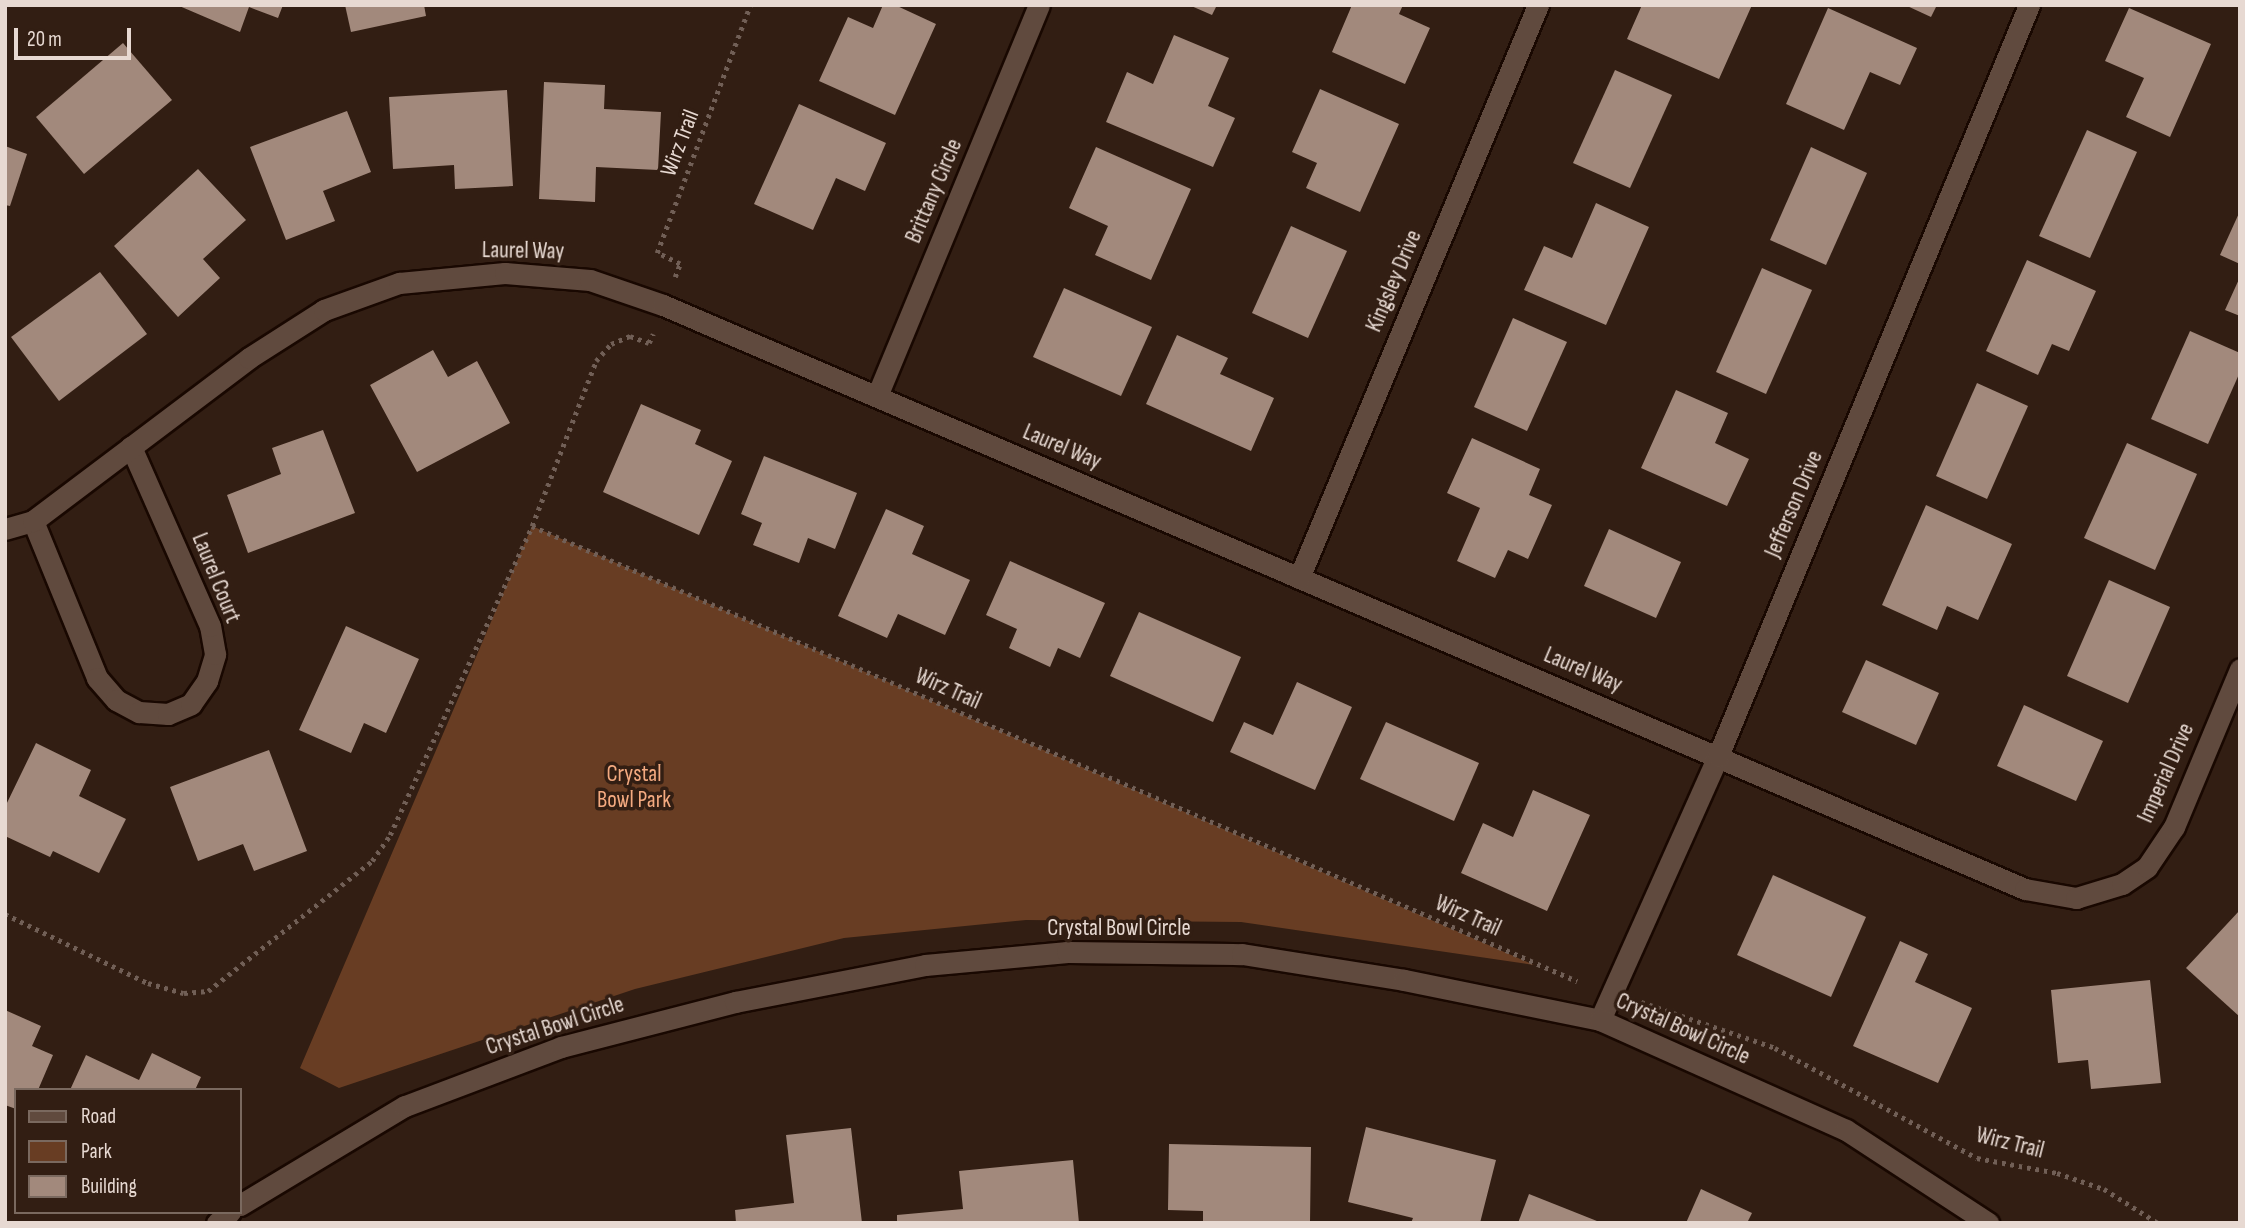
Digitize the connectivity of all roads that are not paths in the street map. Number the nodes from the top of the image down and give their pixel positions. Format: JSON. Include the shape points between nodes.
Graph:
{"nodes":[{"id":1,"x":1039,"y":5,"type":"edge"},
{"id":2,"x":1538,"y":5,"type":"edge"},
{"id":3,"x":2029,"y":5,"type":"edge"},
{"id":4,"x":877,"y":396,"type":"junction"},
{"id":5,"x":131,"y":447,"type":"junction"},
{"id":6,"x":33,"y":521,"type":"junction"},
{"id":7,"x":5,"y":529,"type":"edge"},
{"id":8,"x":1299,"y":578,"type":"junction"},
{"id":9,"x":2240,"y":669,"type":"edge"},
{"id":10,"x":1718,"y":755,"type":"junction"},
{"id":11,"x":2122,"y":884,"type":"joint"},
{"id":12,"x":1600,"y":1020,"type":"junction"},
{"id":13,"x":242,"y":1204,"type":"edge"},
{"id":14,"x":1988,"y":1223,"type":"edge"}],
"edges":[{"from":1,"to":4,"type":"street","name":"Brittany Circle"},
{"from":2,"to":8,"type":"street","name":"Kingsley Drive"},
{"from":3,"to":10,"type":"street","name":"Jefferson Drive"},
{"from":4,"to":5,"type":"street","name":"Laurel Way","via":[[590,280],[505,273],[399,283],[324,310],[249,358]]},
{"from":4,"to":8,"type":"street","name":"Laurel Way"},
{"from":5,"to":6,"type":"street","name":"Laurel Way"},
{"from":5,"to":6,"type":"street","name":"Laurel Court","via":[[210,626],[215,654],[207,681],[191,704],[168,714],[139,712],[116,700],[97,678]]},
{"from":6,"to":7,"type":"street","name":"Laurel Way"},
{"from":8,"to":10,"type":"street","name":"Laurel Way"},
{"from":9,"to":11,"type":"street","name":"Imperial Drive","via":[[2174,827],[2147,867]]},
{"from":10,"to":11,"type":"street","name":"Laurel Way","via":[[2025,890],[2076,898]]},
{"from":10,"to":12,"type":"street","name":"Jefferson Drive"},
{"from":12,"to":13,"type":"street","name":"Crystal Bowl Circle","via":[[1404,980],[1242,954],[1068,952],[925,965],[735,1002],[561,1047],[405,1106]]},
{"from":12,"to":14,"type":"street","name":"Crystal Bowl Circle","via":[[1846,1130]]}]}
